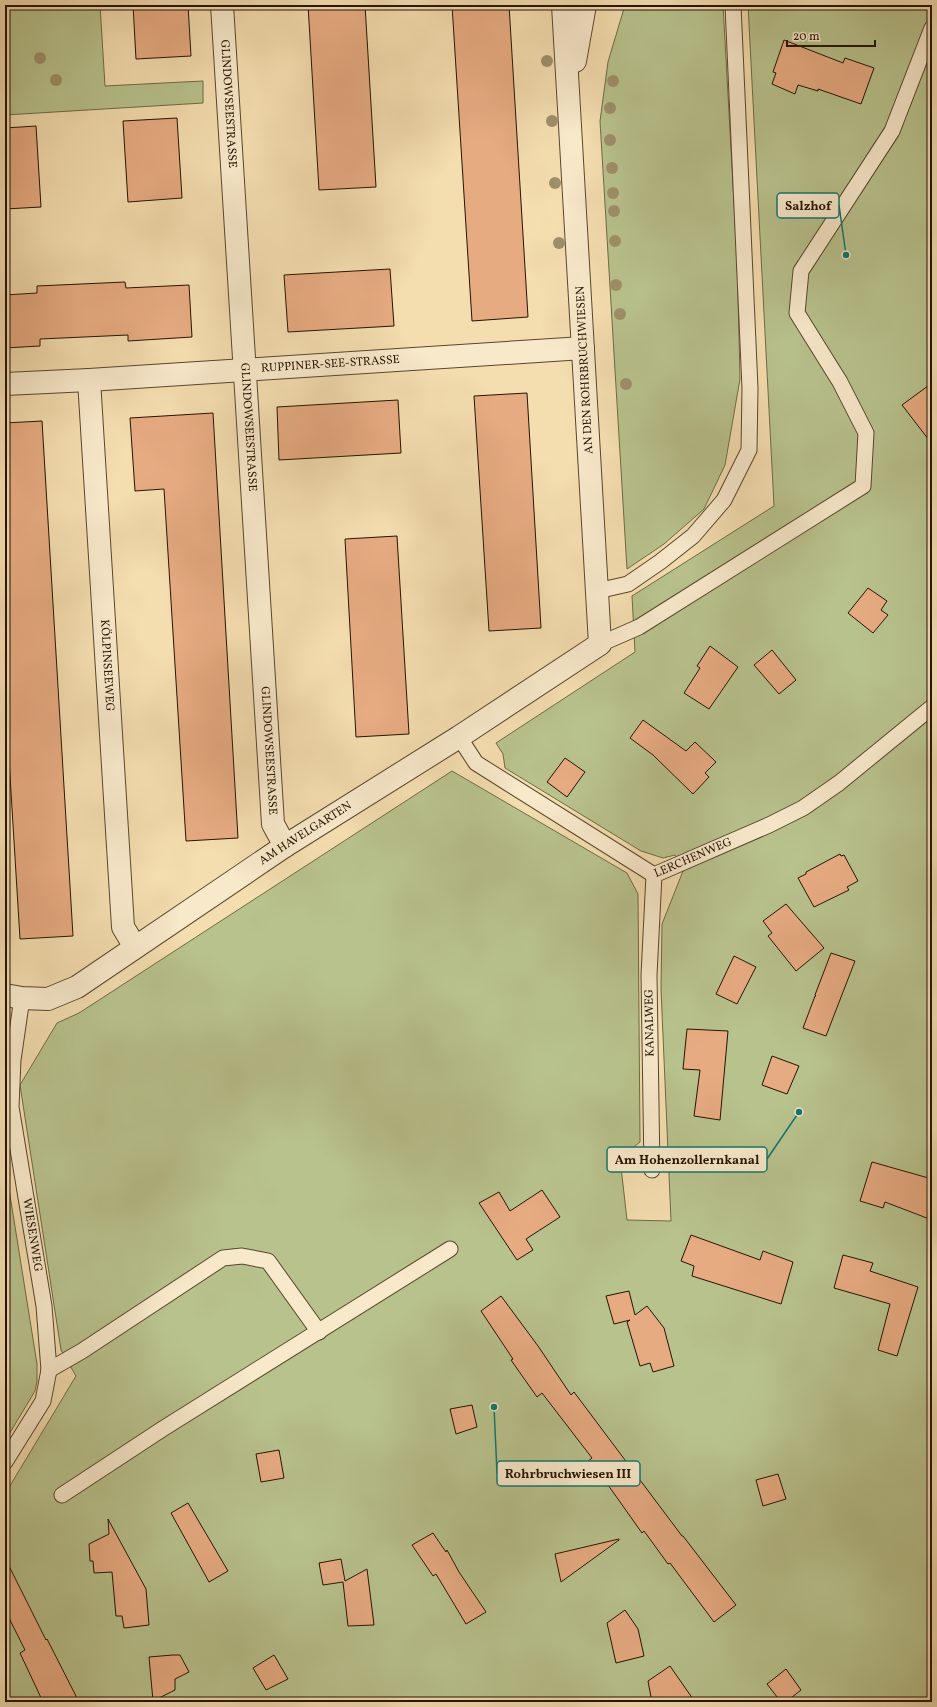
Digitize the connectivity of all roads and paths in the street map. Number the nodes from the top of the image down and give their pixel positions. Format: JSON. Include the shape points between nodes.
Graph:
{"nodes":[{"id":1,"x":222,"y":5,"type":"edge"},
{"id":2,"x":563,"y":5,"type":"edge"},
{"id":3,"x":585,"y":5,"type":"edge"},
{"id":4,"x":733,"y":5,"type":"edge"},
{"id":5,"x":932,"y":28,"type":"edge"},
{"id":6,"x":568,"y":96,"type":"junction"},
{"id":7,"x":583,"y":348,"type":"junction"},
{"id":8,"x":244,"y":369,"type":"junction"},
{"id":9,"x":89,"y":380,"type":"junction"},
{"id":10,"x":5,"y":384,"type":"edge"},
{"id":11,"x":597,"y":591,"type":"junction"},
{"id":12,"x":600,"y":644,"type":"junction"},
{"id":13,"x":932,"y":707,"type":"edge"},
{"id":14,"x":459,"y":737,"type":"junction"},
{"id":15,"x":285,"y":846,"type":"junction"},
{"id":16,"x":654,"y":875,"type":"junction"},
{"id":17,"x":135,"y":947,"type":"junction"},
{"id":18,"x":13,"y":997,"type":"edge"},
{"id":19,"x":652,"y":1170,"type":"dead end"},
{"id":20,"x":450,"y":1249,"type":"dead end"},
{"id":21,"x":319,"y":1332,"type":"junction"},
{"id":22,"x":49,"y":1370,"type":"junction"},
{"id":23,"x":5,"y":1462,"type":"edge"},
{"id":24,"x":62,"y":1495,"type":"dead end"}],
"edges":[{"from":1,"to":8,"type":"street","name":"GLINDOWSEESTRASSE"},
{"from":2,"to":6,"type":"street","name":"AN DEN ROHRBRUCHWIESEN"},
{"from":3,"to":6,"type":"street","name":"AN DEN ROHRBRUCHWIESEN"},
{"from":4,"to":11,"type":"lane","via":[[750,388],[749,450],[724,500],[693,536],[628,584]]},
{"from":5,"to":12,"type":"lane","via":[[892,131],[801,271],[797,313],[840,382],[866,433],[863,486],[639,627]]},
{"from":6,"to":7,"type":"street","name":"AN DEN ROHRBRUCHWIESEN"},
{"from":7,"to":8,"type":"street","name":"RUPPINER-SEE-STRASSE"},
{"from":7,"to":11,"type":"street","name":"AN DEN ROHRBRUCHWIESEN"},
{"from":8,"to":9,"type":"street","name":"RUPPINER-SEE-STRASSE"},
{"from":8,"to":15,"type":"street","name":"GLINDOWSEESTRASSE","via":[[273,824]]},
{"from":9,"to":10,"type":"street","name":"RUPPINER-SEE-STRASSE"},
{"from":9,"to":17,"type":"street","name":"KÖLPINSEEWEG","via":[[123,927]]},
{"from":11,"to":12,"type":"street","name":"AN DEN ROHRBRUCHWIESEN"},
{"from":12,"to":14,"type":"street","name":"AM HAVELGARTEN"},
{"from":13,"to":16,"type":"lane","name":"LERCHENWEG","via":[[839,783],[803,808]]},
{"from":14,"to":15,"type":"street","name":"AM HAVELGARTEN"},
{"from":14,"to":16,"type":"lane","name":"LERCHENWEG","via":[[476,763]]},
{"from":15,"to":17,"type":"street","name":"AM HAVELGARTEN"},
{"from":16,"to":19,"type":"lane","name":"KANALWEG","via":[[649,975]]},
{"from":17,"to":18,"type":"street","name":"AM HAVELGARTEN","via":[[77,988],[48,999]]},
{"from":18,"to":22,"type":"lane","name":"WIESENWEG","via":[[11,1107],[44,1306]]},
{"from":20,"to":21,"type":"lane"},
{"from":21,"to":22,"type":"lane","via":[[268,1261],[242,1256],[223,1258]]},
{"from":21,"to":24,"type":"lane"},
{"from":22,"to":23,"type":"lane","name":"WIESENWEG","via":[[44,1401]]}]}
